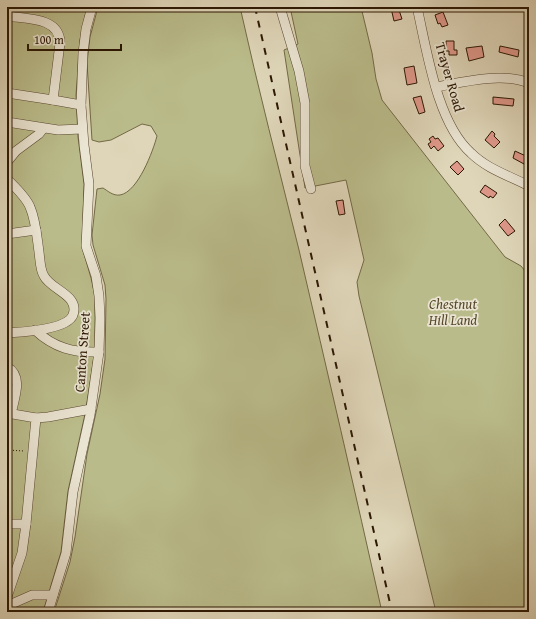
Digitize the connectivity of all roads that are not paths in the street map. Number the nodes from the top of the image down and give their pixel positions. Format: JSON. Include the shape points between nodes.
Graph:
{"nodes":[{"id":1,"x":92,"y":7,"type":"edge"},
{"id":2,"x":280,"y":7,"type":"edge"},
{"id":3,"x":417,"y":7,"type":"edge"},
{"id":4,"x":7,"y":16,"type":"edge"},
{"id":5,"x":529,"y":83,"type":"edge"},
{"id":6,"x":436,"y":87,"type":"junction"},
{"id":7,"x":7,"y":93,"type":"edge"},
{"id":8,"x":52,"y":100,"type":"junction"},
{"id":9,"x":81,"y":104,"type":"junction"},
{"id":10,"x":7,"y":122,"type":"edge"},
{"id":11,"x":43,"y":129,"type":"junction"},
{"id":12,"x":82,"y":129,"type":"junction"},
{"id":13,"x":7,"y":162,"type":"edge"},
{"id":14,"x":7,"y":179,"type":"edge"},
{"id":15,"x":529,"y":186,"type":"edge"},
{"id":16,"x":311,"y":189,"type":"dead end"},
{"id":17,"x":36,"y":230,"type":"junction"},
{"id":18,"x":7,"y":234,"type":"edge"},
{"id":19,"x":35,"y":330,"type":"junction"},
{"id":20,"x":7,"y":333,"type":"edge"},
{"id":21,"x":99,"y":352,"type":"junction"},
{"id":22,"x":7,"y":367,"type":"edge"},
{"id":23,"x":91,"y":409,"type":"junction"},
{"id":24,"x":9,"y":414,"type":"edge"},
{"id":25,"x":36,"y":418,"type":"junction"},
{"id":26,"x":7,"y":524,"type":"edge"},
{"id":27,"x":26,"y":524,"type":"junction"},
{"id":28,"x":54,"y":595,"type":"junction"},
{"id":29,"x":7,"y":597,"type":"edge"},
{"id":30,"x":7,"y":603,"type":"edge"},
{"id":31,"x":7,"y":606,"type":"edge"},
{"id":32,"x":48,"y":612,"type":"edge"}],
"edges":[{"from":1,"to":9,"type":"street","name":"Canton Street","via":[[84,41]]},
{"from":2,"to":16,"type":"street","via":[[299,71],[305,103],[305,166]]},
{"from":3,"to":6,"type":"street","name":"Trayer Road"},
{"from":4,"to":8,"type":"street","via":[[46,22],[57,30],[60,43]]},
{"from":5,"to":6,"type":"street","via":[[509,78]]},
{"from":6,"to":15,"type":"street","name":"Trayer Road","via":[[448,121],[460,143],[486,165]]},
{"from":7,"to":8,"type":"street"},
{"from":8,"to":9,"type":"street"},
{"from":9,"to":12,"type":"street","name":"Canton Street"},
{"from":10,"to":11,"type":"street"},
{"from":11,"to":12,"type":"street"},
{"from":11,"to":13,"type":"street","via":[[16,151]]},
{"from":12,"to":21,"type":"street","name":"Canton Street","via":[[89,184],[86,246],[99,296]]},
{"from":14,"to":17,"type":"street","via":[[30,207]]},
{"from":17,"to":18,"type":"street"},
{"from":17,"to":19,"type":"street","via":[[43,276],[69,298],[74,307],[72,316],[66,322]]},
{"from":19,"to":20,"type":"street"},
{"from":19,"to":21,"type":"street","via":[[49,342],[63,348]]},
{"from":21,"to":23,"type":"street","name":"Canton Street"},
{"from":22,"to":24,"type":"street","via":[[17,376]]},
{"from":23,"to":25,"type":"street"},
{"from":23,"to":28,"type":"street","name":"Canton Street","via":[[73,492],[66,553]]},
{"from":24,"to":25,"type":"street"},
{"from":25,"to":27,"type":"street"},
{"from":26,"to":27,"type":"street"},
{"from":27,"to":29,"type":"street","via":[[22,553]]},
{"from":28,"to":31,"type":"street","via":[[32,595]]},
{"from":28,"to":32,"type":"street","name":"Canton Street"},
{"from":30,"to":31,"type":"street"}]}
